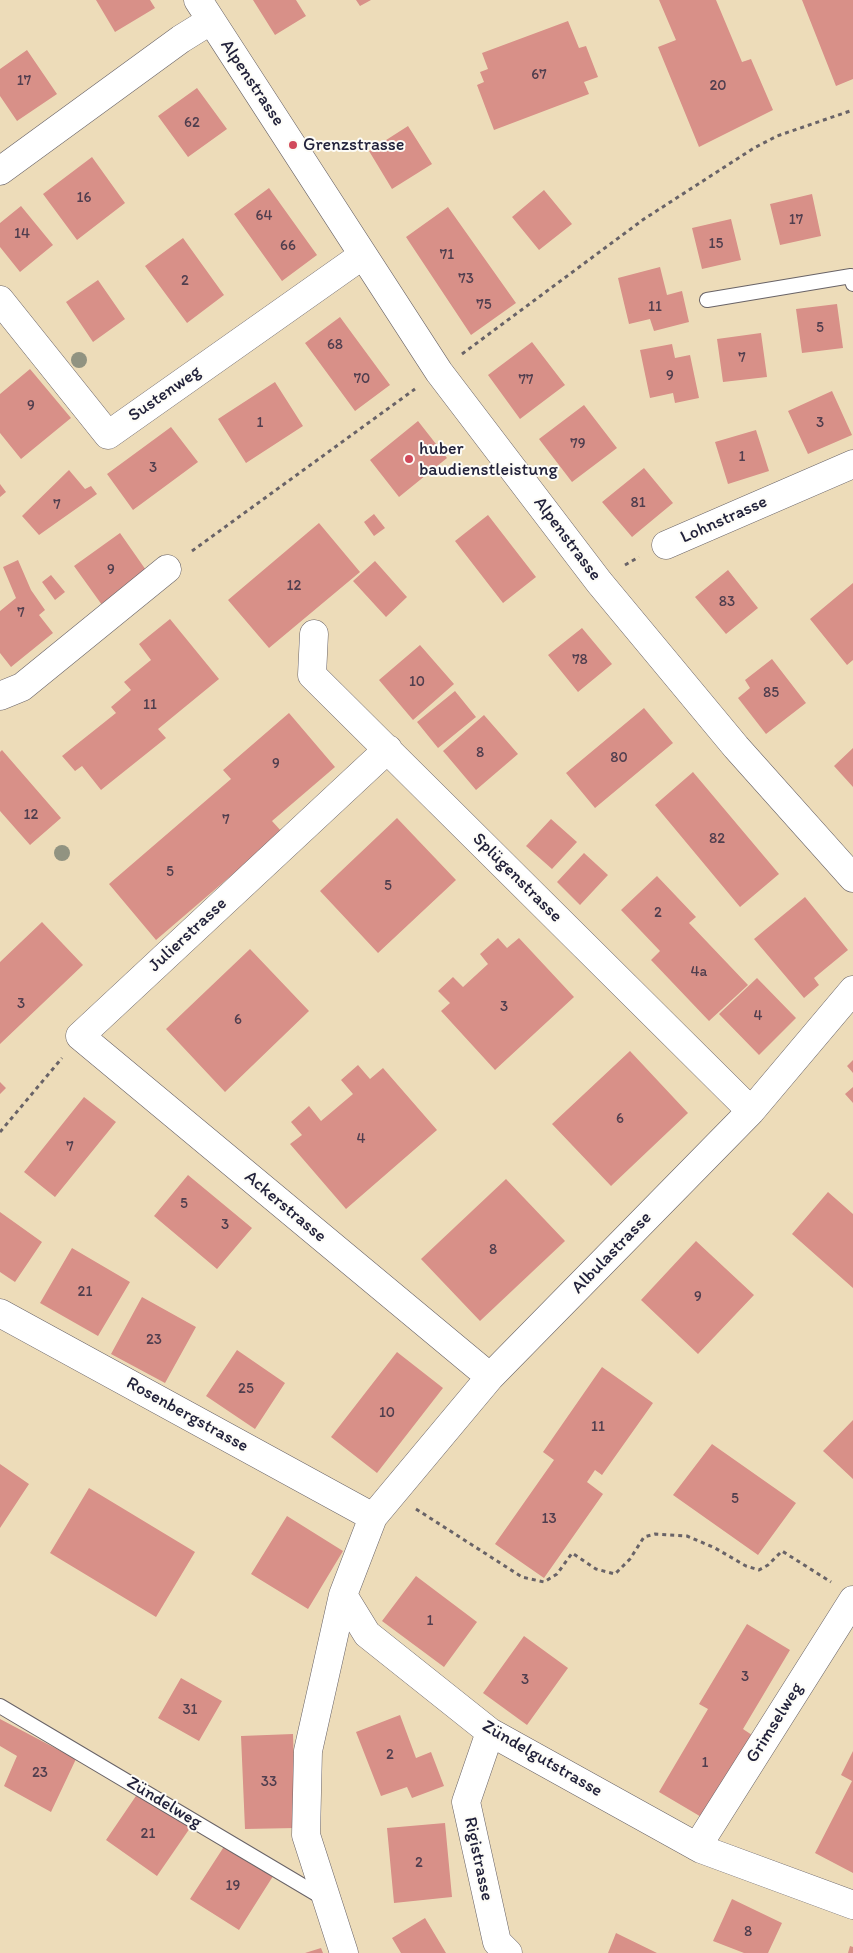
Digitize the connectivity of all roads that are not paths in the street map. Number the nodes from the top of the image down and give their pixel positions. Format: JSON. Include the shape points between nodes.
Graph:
{"nodes":[{"id":1,"x":204,"y":10,"type":"edge"},
{"id":2,"x":0,"y":171,"type":"edge"},
{"id":3,"x":363,"y":255,"type":"junction"},
{"id":4,"x":853,"y":284,"type":"edge"},
{"id":5,"x":0,"y":300,"type":"edge"},
{"id":6,"x":707,"y":300,"type":"dead end"},
{"id":7,"x":853,"y":464,"type":"edge"},
{"id":8,"x":666,"y":545,"type":"road end"},
{"id":9,"x":167,"y":569,"type":"road end"},
{"id":10,"x":314,"y":634,"type":"dead end"},
{"id":11,"x":0,"y":696,"type":"edge"},
{"id":12,"x":388,"y":750,"type":"junction"},
{"id":13,"x":853,"y":878,"type":"edge"},
{"id":14,"x":853,"y":990,"type":"edge"},
{"id":15,"x":80,"y":1036,"type":"joint"},
{"id":16,"x":751,"y":1111,"type":"junction"},
{"id":17,"x":0,"y":1314,"type":"edge"},
{"id":18,"x":490,"y":1377,"type":"junction"},
{"id":19,"x":373,"y":1517,"type":"junction"},
{"id":20,"x":845,"y":1593,"type":"edge"},
{"id":21,"x":344,"y":1595,"type":"junction"},
{"id":22,"x":0,"y":1706,"type":"edge"},
{"id":23,"x":490,"y":1732,"type":"junction"},
{"id":24,"x":697,"y":1847,"type":"junction"},
{"id":25,"x":328,"y":1900,"type":"junction"},
{"id":26,"x":853,"y":1905,"type":"edge"},
{"id":27,"x":344,"y":1953,"type":"edge"},
{"id":28,"x":508,"y":1953,"type":"edge"}],
"edges":[{"from":1,"to":2,"type":"street","via":[[182,39]]},
{"from":1,"to":3,"type":"street","name":"Alpenstrasse"},
{"from":3,"to":5,"type":"street","name":"Sustenweg","via":[[108,435]]},
{"from":3,"to":13,"type":"street","name":"Alpenstrasse","via":[[439,372],[599,582],[736,747]]},
{"from":4,"to":6,"type":"lane","via":[[851,276]]},
{"from":7,"to":8,"type":"street","name":"Lohnstrasse"},
{"from":9,"to":11,"type":"street","via":[[22,687]]},
{"from":10,"to":12,"type":"street","name":"Splügenstrasse","via":[[312,675]]},
{"from":12,"to":15,"type":"street","name":"Julierstrasse"},
{"from":12,"to":16,"type":"street","name":"Splügenstrasse"},
{"from":14,"to":16,"type":"street","name":"Albulastrasse"},
{"from":15,"to":18,"type":"street","name":"Ackerstrasse"},
{"from":16,"to":18,"type":"street","name":"Albulastrasse"},
{"from":17,"to":19,"type":"street","name":"Rosenbergstrasse"},
{"from":18,"to":19,"type":"street","name":"Albulastrasse"},
{"from":19,"to":21,"type":"street"},
{"from":20,"to":24,"type":"street","name":"Grimselweg"},
{"from":21,"to":23,"type":"street","name":"Zündelgutstrasse","via":[[367,1634]]},
{"from":21,"to":25,"type":"street","via":[[308,1751],[306,1835]]},
{"from":22,"to":25,"type":"lane","name":"Zündelweg"},
{"from":23,"to":24,"type":"street","name":"Zündelgutstrasse"},
{"from":23,"to":28,"type":"street","name":"Rigistrasse","via":[[466,1802],[497,1942]]},
{"from":24,"to":26,"type":"street","name":"Zündelgutstrasse"},
{"from":25,"to":27,"type":"street"}]}
